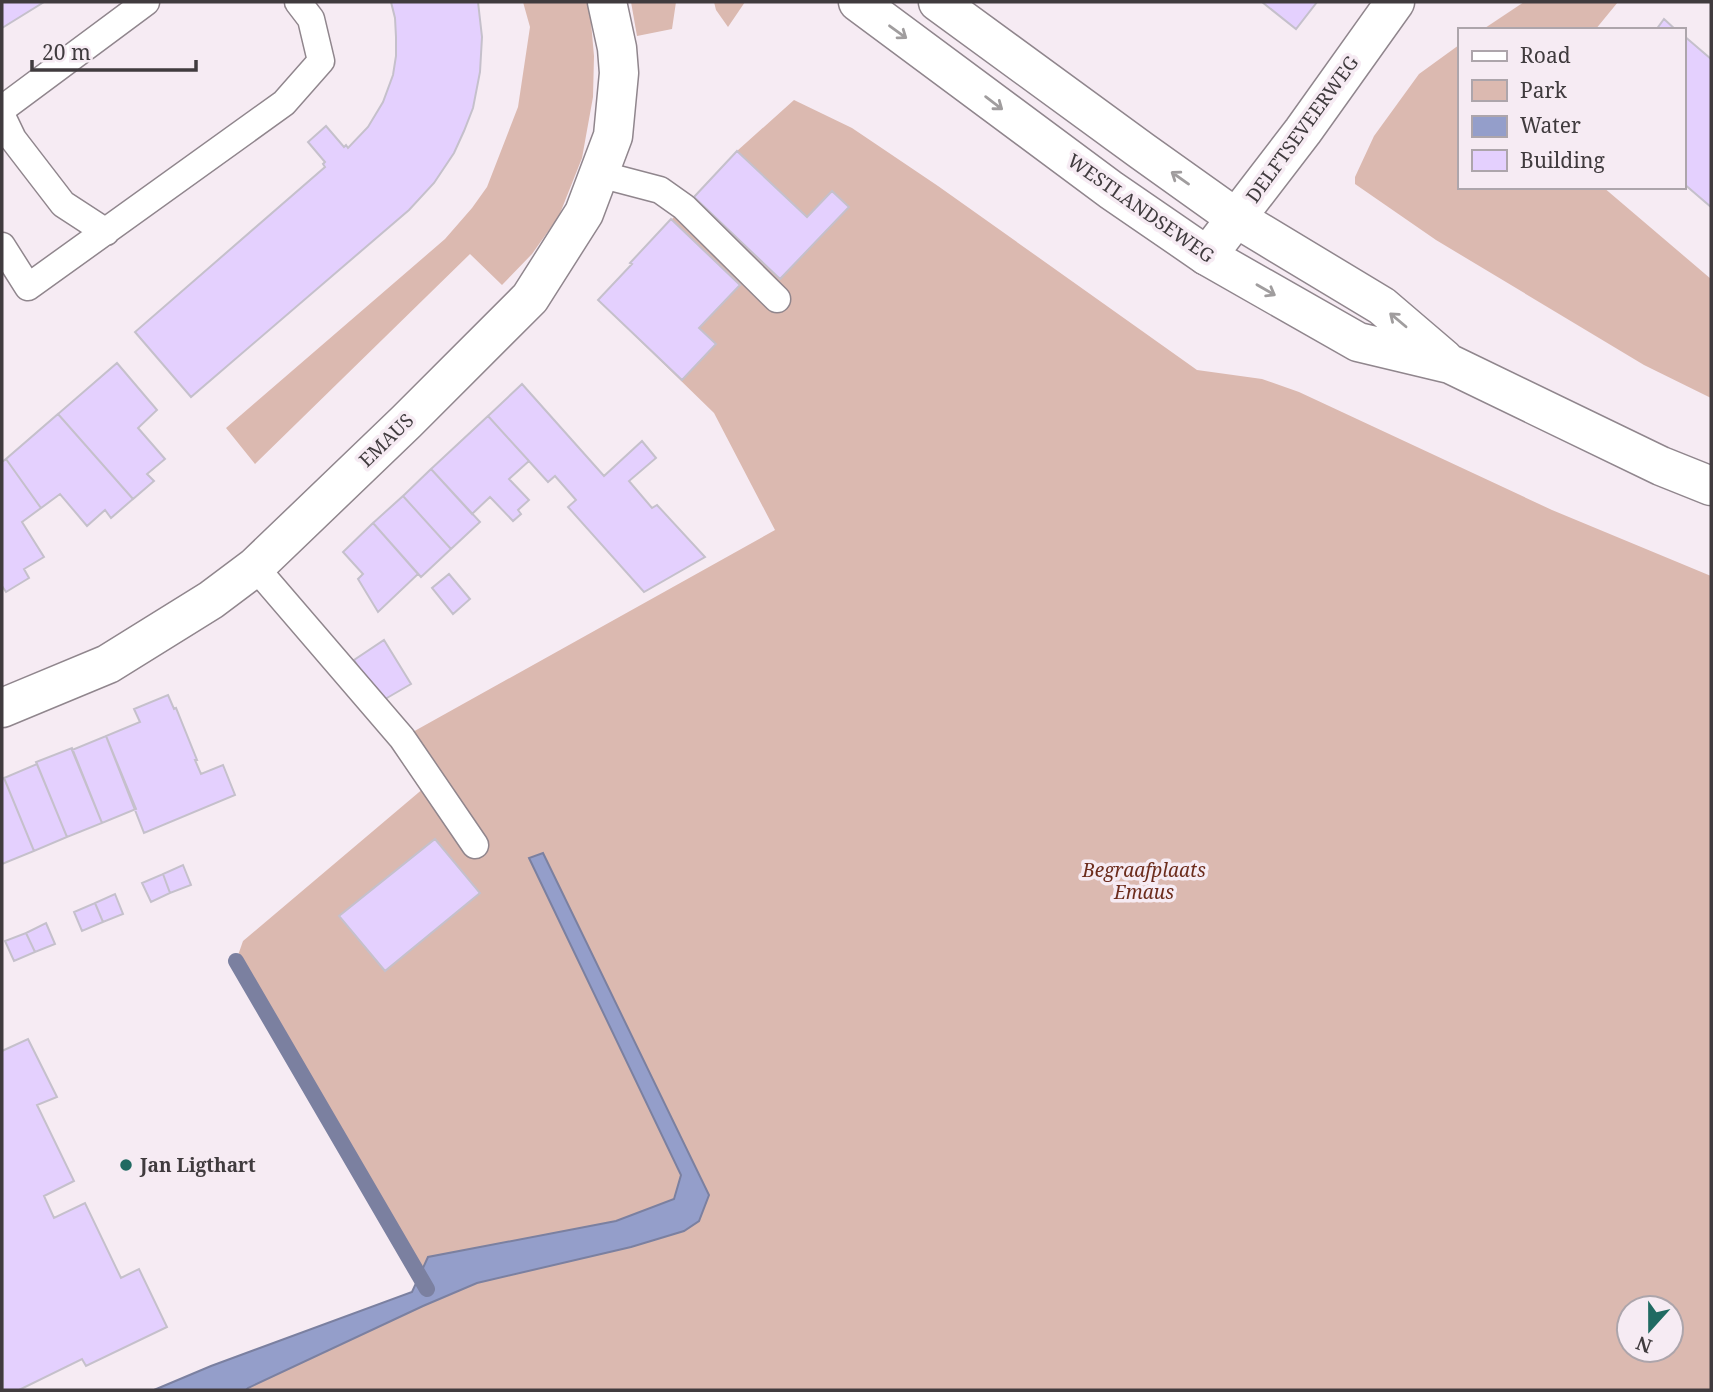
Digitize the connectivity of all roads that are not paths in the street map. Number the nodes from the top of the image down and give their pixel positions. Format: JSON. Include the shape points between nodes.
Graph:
{"nodes":[{"id":1,"x":146,"y":2,"type":"edge"},
{"id":2,"x":298,"y":2,"type":"edge"},
{"id":3,"x":607,"y":2,"type":"edge"},
{"id":4,"x":858,"y":2,"type":"edge"},
{"id":5,"x":938,"y":2,"type":"edge"},
{"id":6,"x":1395,"y":2,"type":"edge"},
{"id":7,"x":2,"y":109,"type":"edge"},
{"id":8,"x":6,"y":134,"type":"edge"},
{"id":9,"x":599,"y":174,"type":"junction"},
{"id":10,"x":1236,"y":218,"type":"junction"},
{"id":11,"x":106,"y":232,"type":"junction"},
{"id":12,"x":2,"y":246,"type":"edge"},
{"id":13,"x":1207,"y":256,"type":"junction"},
{"id":14,"x":777,"y":299,"type":"dead end"},
{"id":15,"x":1450,"y":364,"type":"junction"},
{"id":16,"x":1711,"y":486,"type":"edge"},
{"id":17,"x":256,"y":567,"type":"junction"},
{"id":18,"x":2,"y":708,"type":"edge"},
{"id":19,"x":475,"y":845,"type":"dead end"}],
"edges":[{"from":1,"to":7,"type":"lane"},
{"from":2,"to":11,"type":"lane","via":[[311,19],[321,61],[284,103]]},
{"from":3,"to":9,"type":"main road","name":"EMAUS","via":[[619,79],[613,136]]},
{"from":4,"to":13,"type":"main road","name":"WESTLANDSEWEG","one_way":true},
{"from":10,"to":5,"type":"main road","name":"WESTLANDSEWEG","one_way":true},
{"from":6,"to":10,"type":"main road","name":"DELFTSEVEERWEG"},
{"from":8,"to":11,"type":"lane","via":[[63,204]]},
{"from":9,"to":14,"type":"lane","via":[[660,190],[684,207]]},
{"from":9,"to":17,"type":"main road","name":"EMAUS","via":[[584,214],[530,298]]},
{"from":10,"to":13,"type":"main road","name":"DELFTSEVEERWEG"},
{"from":15,"to":10,"type":"main road","name":"WESTLANDSEWEG","one_way":true,"via":[[1382,306]]},
{"from":11,"to":12,"type":"lane","via":[[28,287]]},
{"from":13,"to":15,"type":"main road","name":"WESTLANDSEWEG","one_way":true,"via":[[1358,342]]},
{"from":15,"to":16,"type":"main road","name":"WESTLANDSEWEG"},
{"from":17,"to":18,"type":"main road","name":"EMAUS","via":[[108,664]]},
{"from":17,"to":19,"type":"lane","via":[[402,738]]}]}
